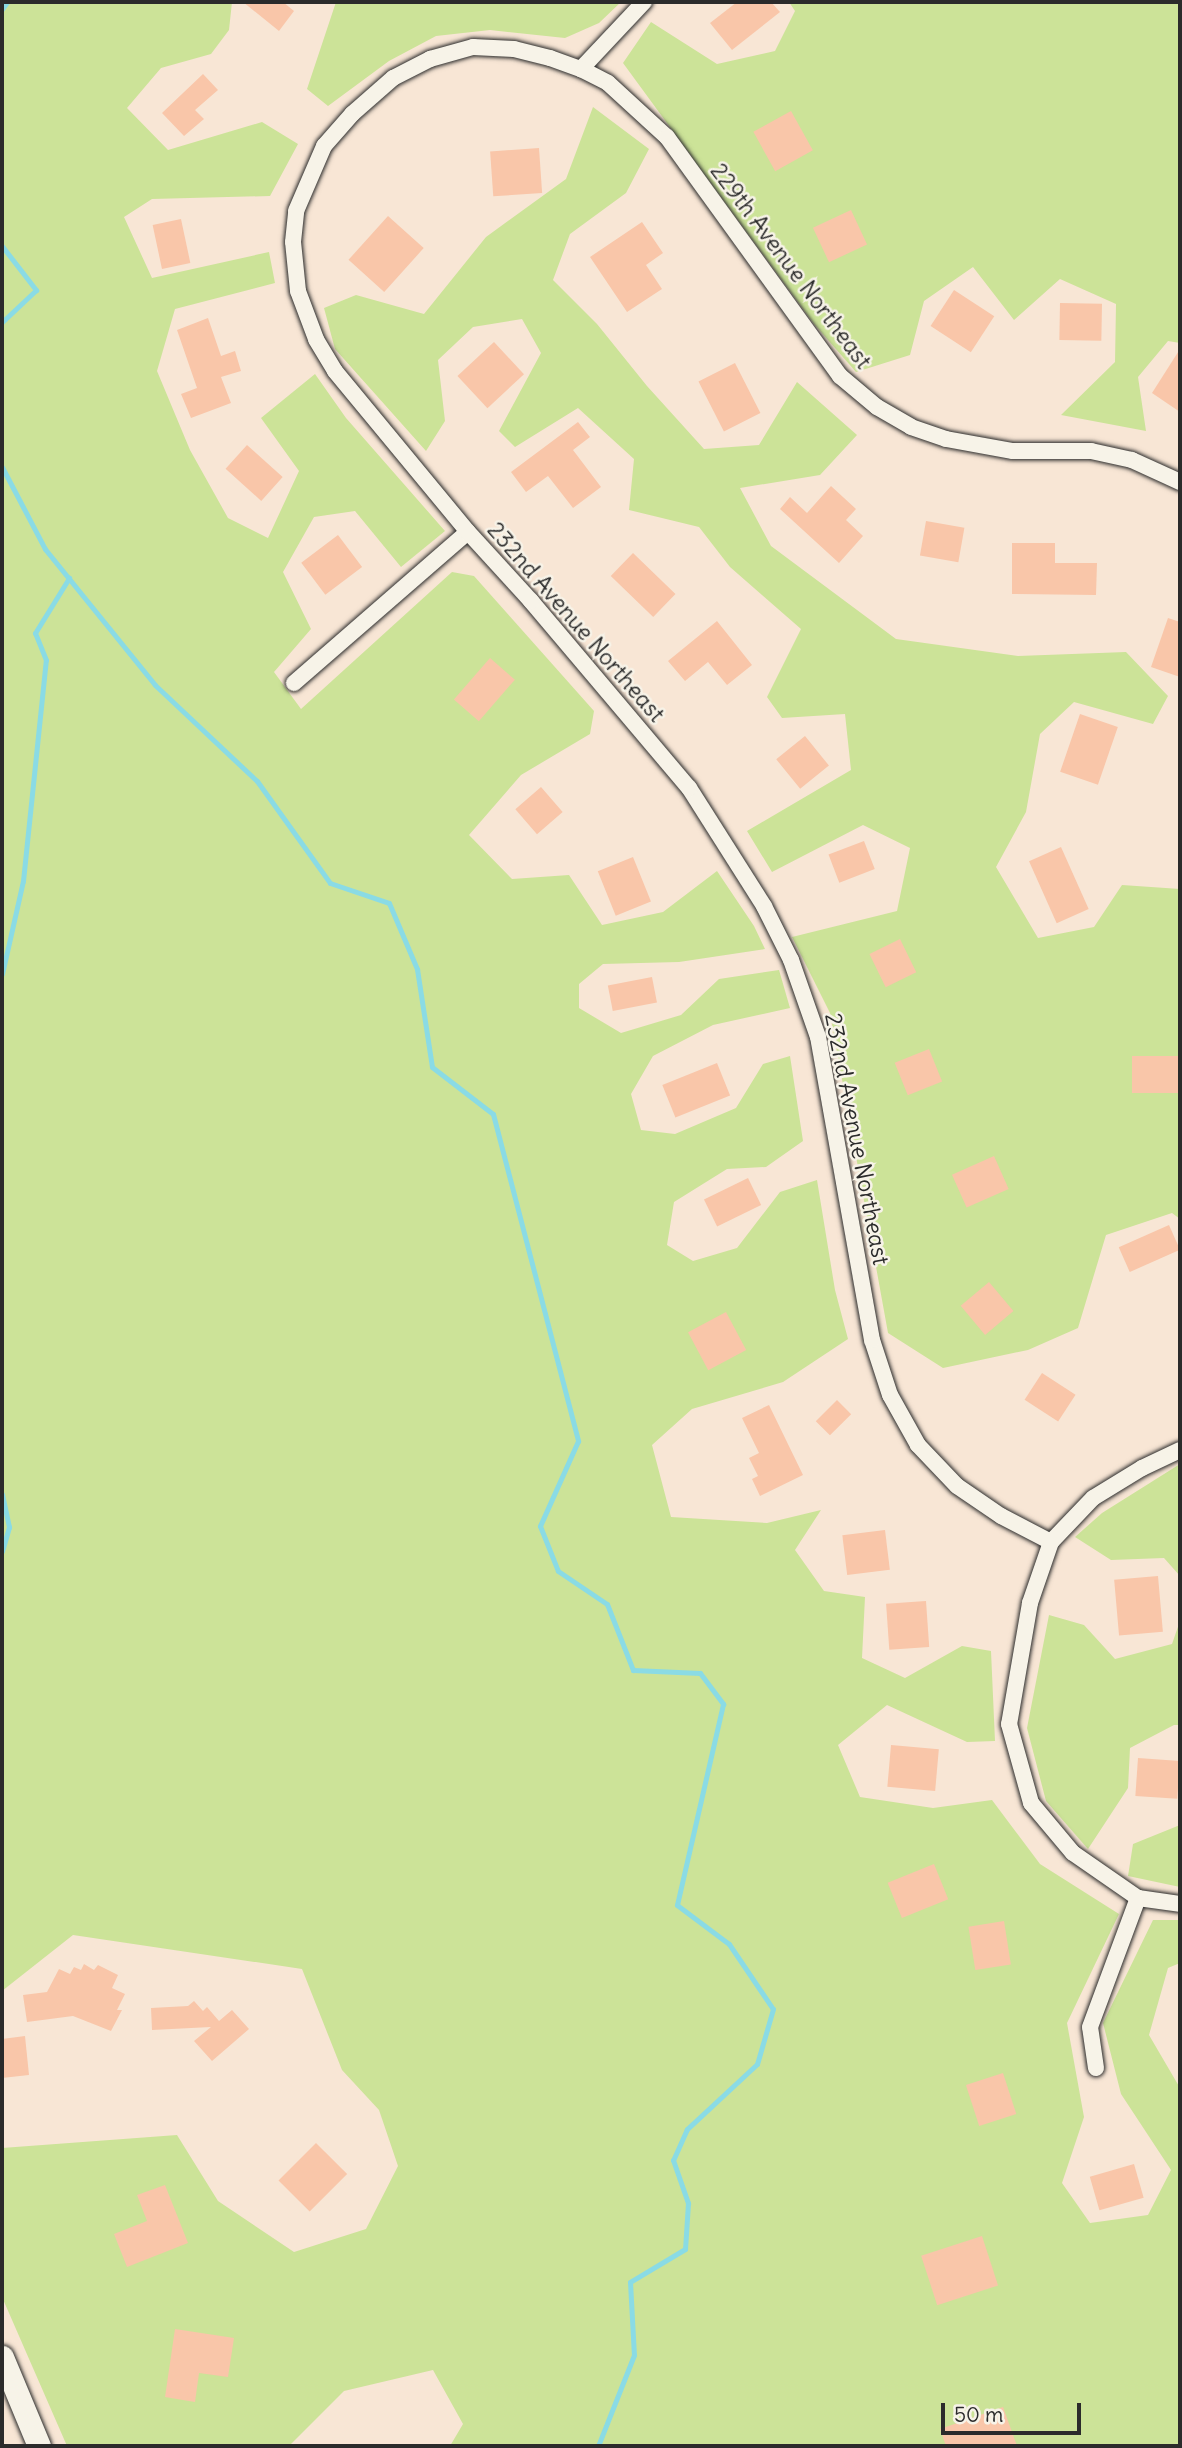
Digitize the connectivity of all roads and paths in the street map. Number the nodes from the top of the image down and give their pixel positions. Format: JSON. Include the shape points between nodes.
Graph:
{"nodes":[{"id":1,"x":644,"y":2,"type":"edge"},
{"id":2,"x":473,"y":47,"type":"joint"},
{"id":3,"x":582,"y":69,"type":"junction"},
{"id":4,"x":1180,"y":482,"type":"edge"},
{"id":5,"x":468,"y":532,"type":"junction"},
{"id":6,"x":294,"y":683,"type":"dead end"},
{"id":7,"x":1180,"y":1450,"type":"edge"},
{"id":8,"x":1051,"y":1542,"type":"junction"},
{"id":9,"x":1138,"y":1898,"type":"junction"},
{"id":10,"x":1180,"y":1904,"type":"edge"},
{"id":11,"x":1096,"y":2068,"type":"dead end"},
{"id":12,"x":2,"y":2357,"type":"edge"},
{"id":13,"x":39,"y":2446,"type":"edge"}],
"edges":[{"from":1,"to":3,"type":"street"},
{"from":2,"to":3,"type":"street","name":"229th Avenue Northeast","via":[[514,49]]},
{"from":2,"to":5,"type":"street","name":"232nd Avenue Northeast","via":[[430,59],[393,78],[352,114],[324,146],[296,211],[293,242],[298,291],[335,371]]},
{"from":3,"to":4,"type":"street","name":"229th Avenue Northeast","via":[[628,99],[667,137],[840,376],[877,407],[911,427],[946,439],[1013,451],[1091,451],[1132,460]]},
{"from":5,"to":6,"type":"street"},
{"from":5,"to":8,"type":"street","name":"232nd Avenue Northeast","via":[[689,788],[764,906],[797,972],[818,1037],[872,1340],[890,1395],[918,1446],[957,1486]]},
{"from":7,"to":8,"type":"street","via":[[1093,1499]]},
{"from":8,"to":9,"type":"street","via":[[1030,1603],[1009,1724],[1031,1803],[1073,1853]]},
{"from":9,"to":10,"type":"street"},
{"from":9,"to":11,"type":"street","via":[[1090,2027]]},
{"from":12,"to":13,"type":"street"}]}
